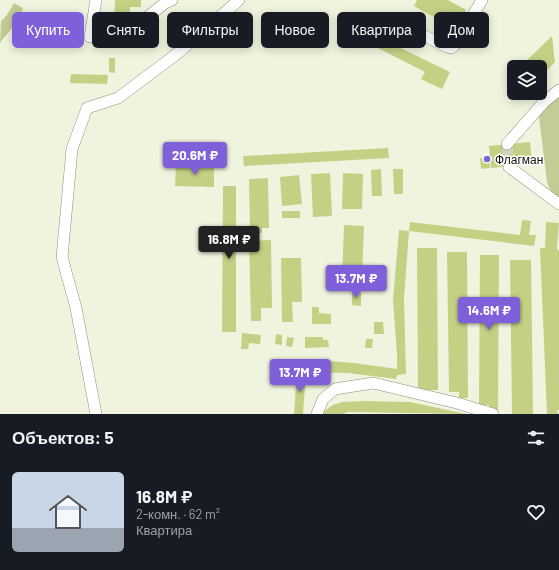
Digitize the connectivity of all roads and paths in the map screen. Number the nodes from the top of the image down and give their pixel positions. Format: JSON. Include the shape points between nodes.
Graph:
{"nodes":[{"id":1,"x":96,"y":0,"type":"edge"},
{"id":2,"x":172,"y":0,"type":"edge"},
{"id":3,"x":239,"y":0,"type":"edge"},
{"id":4,"x":482,"y":0,"type":"edge"},
{"id":5,"x":426,"y":36,"type":"edge"},
{"id":6,"x":559,"y":90,"type":"edge"},
{"id":7,"x":507,"y":144,"type":"dead end"},
{"id":8,"x":509,"y":166,"type":"dead end"},
{"id":9,"x":559,"y":204,"type":"edge"},
{"id":10,"x":96,"y":414,"type":"edge"},
{"id":11,"x":317,"y":414,"type":"edge"},
{"id":12,"x":493,"y":414,"type":"edge"}],
"edges":[{"from":1,"to":2,"type":"lane","via":[[90,37],[128,34]]},
{"from":3,"to":10,"type":"lane","via":[[178,53],[118,98],[87,108],[72,149],[62,257],[76,308]]},
{"from":4,"to":5,"type":"lane","via":[[452,48]]},
{"from":6,"to":7,"type":"lane","via":[[544,102]]},
{"from":8,"to":9,"type":"lane"},
{"from":11,"to":12,"type":"lane","via":[[324,399],[335,389],[373,383]]}]}
